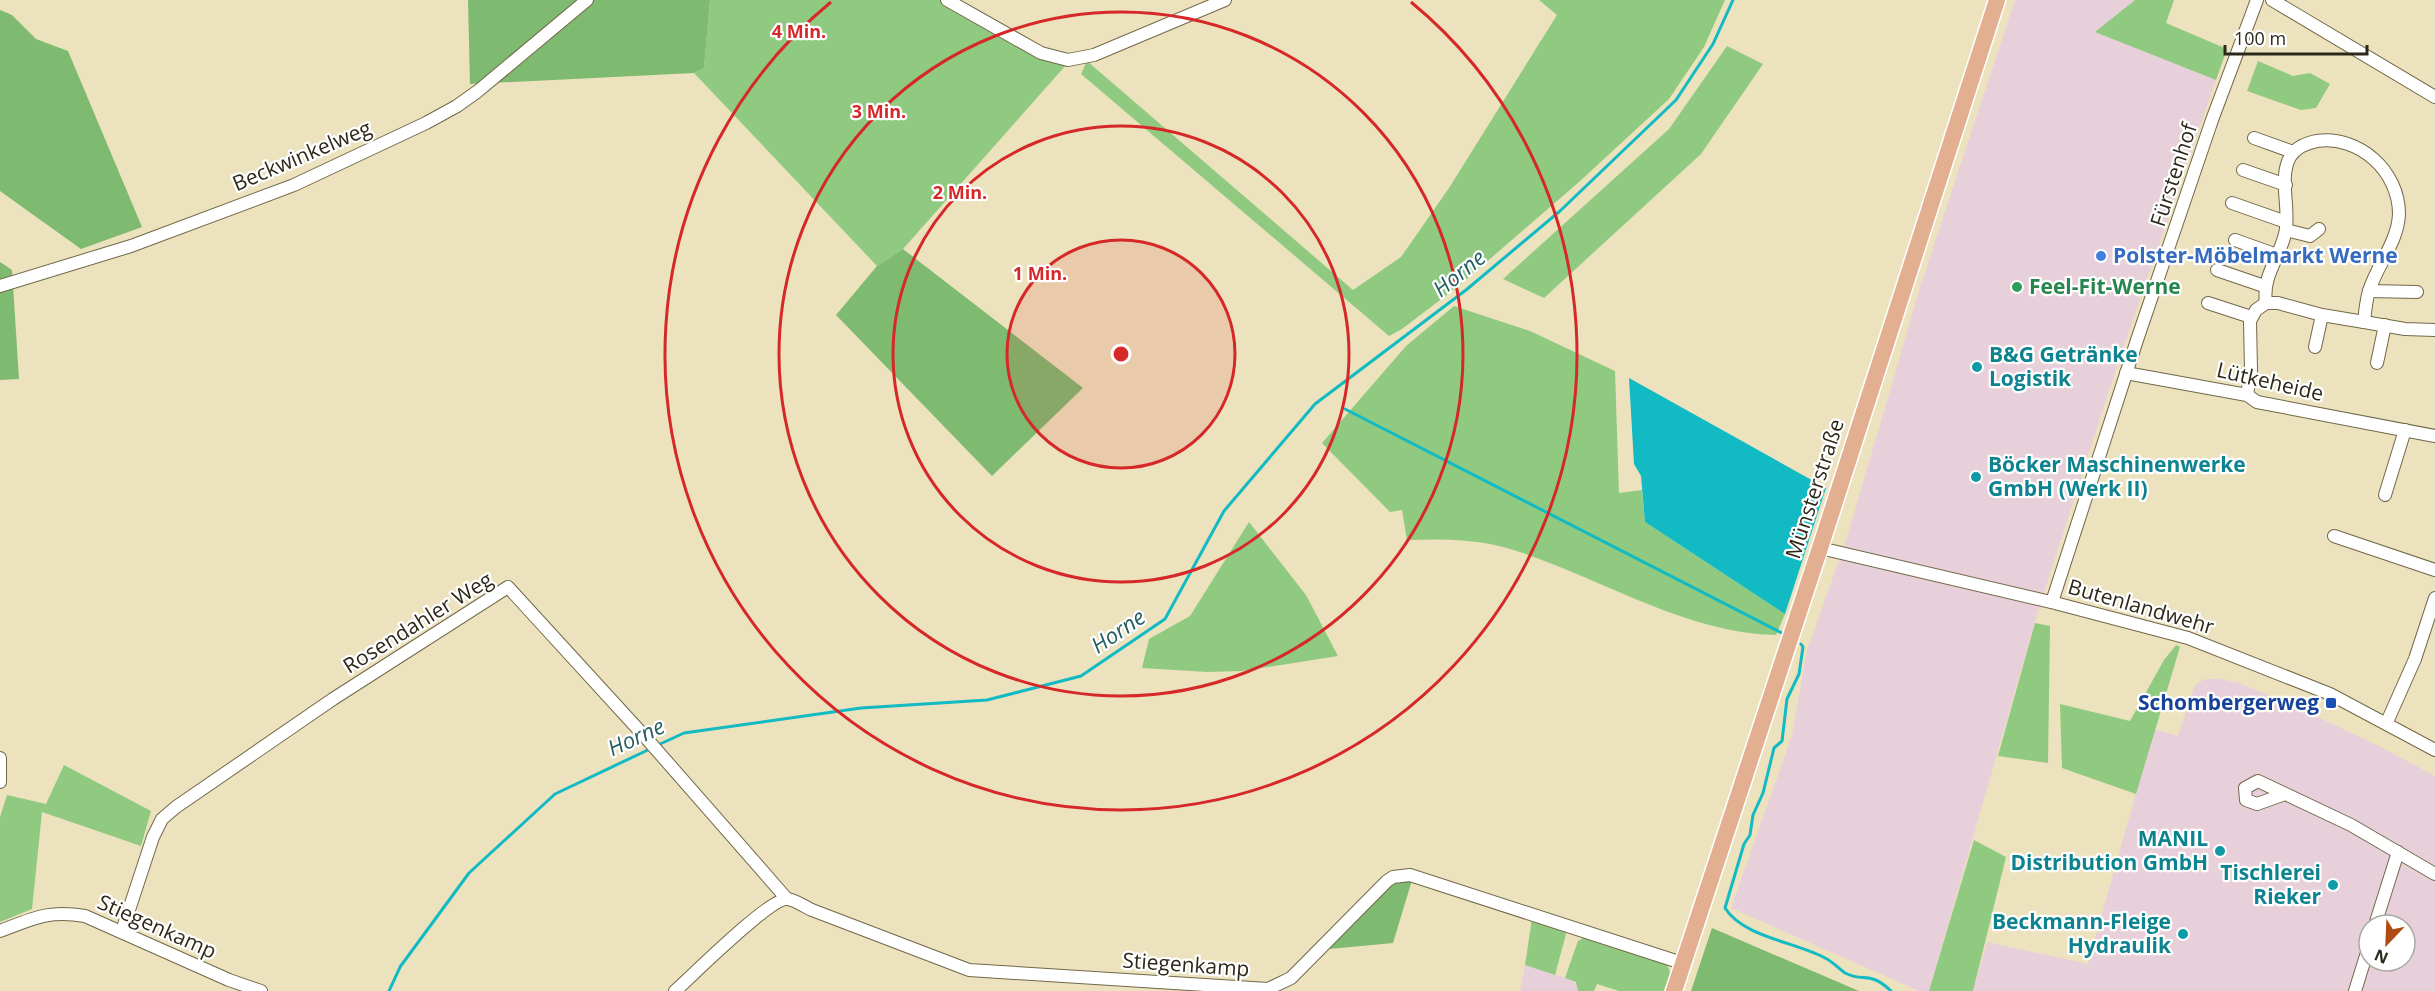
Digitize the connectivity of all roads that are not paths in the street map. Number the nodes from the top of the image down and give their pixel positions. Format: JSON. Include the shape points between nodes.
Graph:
{"nodes":[{"id":1,"x":587,"y":0,"type":"edge"},
{"id":2,"x":947,"y":0,"type":"edge"},
{"id":3,"x":1225,"y":0,"type":"edge"},
{"id":4,"x":1997,"y":0,"type":"edge"},
{"id":5,"x":2257,"y":0,"type":"edge"},
{"id":6,"x":2272,"y":0,"type":"edge"},
{"id":7,"x":2435,"y":97,"type":"edge"},
{"id":8,"x":2254,"y":138,"type":"dead end"},
{"id":9,"x":2294,"y":152,"type":"junction"},
{"id":10,"x":2243,"y":170,"type":"dead end"},
{"id":11,"x":2286,"y":185,"type":"junction"},
{"id":12,"x":2232,"y":203,"type":"dead end"},
{"id":13,"x":2286,"y":226,"type":"junction"},
{"id":14,"x":2319,"y":229,"type":"dead end"},
{"id":15,"x":2235,"y":240,"type":"dead end"},
{"id":16,"x":2277,"y":255,"type":"junction"},
{"id":17,"x":2217,"y":270,"type":"dead end"},
{"id":18,"x":0,"y":286,"type":"edge"},
{"id":19,"x":2264,"y":286,"type":"junction"},
{"id":20,"x":2369,"y":291,"type":"junction"},
{"id":21,"x":2417,"y":292,"type":"dead end"},
{"id":22,"x":2208,"y":303,"type":"dead end"},
{"id":23,"x":2266,"y":303,"type":"junction"},
{"id":24,"x":2322,"y":315,"type":"junction"},
{"id":25,"x":2251,"y":317,"type":"junction"},
{"id":26,"x":2364,"y":322,"type":"junction"},
{"id":27,"x":2385,"y":326,"type":"junction"},
{"id":28,"x":2435,"y":330,"type":"edge"},
{"id":29,"x":2315,"y":347,"type":"dead end"},
{"id":30,"x":2377,"y":363,"type":"dead end"},
{"id":31,"x":2126,"y":373,"type":"junction"},
{"id":32,"x":2247,"y":395,"type":"junction"},
{"id":33,"x":2405,"y":430,"type":"junction"},
{"id":34,"x":2435,"y":436,"type":"edge"},
{"id":35,"x":2385,"y":495,"type":"dead end"},
{"id":36,"x":2334,"y":536,"type":"dead end"},
{"id":37,"x":1820,"y":548,"type":"junction"},
{"id":38,"x":2435,"y":570,"type":"edge"},
{"id":39,"x":2435,"y":598,"type":"edge"},
{"id":40,"x":2052,"y":602,"type":"junction"},
{"id":41,"x":2386,"y":722,"type":"junction"},
{"id":42,"x":2435,"y":750,"type":"edge"},
{"id":43,"x":0,"y":758,"type":"edge"},
{"id":44,"x":0,"y":782,"type":"edge"},
{"id":45,"x":2285,"y":794,"type":"dead end"},
{"id":46,"x":2398,"y":852,"type":"junction"},
{"id":47,"x":2435,"y":874,"type":"edge"},
{"id":48,"x":788,"y":898,"type":"junction"},
{"id":49,"x":2379,"y":913,"type":"edge"},
{"id":50,"x":0,"y":931,"type":"edge"},
{"id":51,"x":122,"y":931,"type":"junction"},
{"id":52,"x":1682,"y":963,"type":"junction"},
{"id":53,"x":2361,"y":973,"type":"edge"},
{"id":54,"x":261,"y":991,"type":"edge"},
{"id":55,"x":675,"y":991,"type":"edge"},
{"id":56,"x":1674,"y":991,"type":"edge"},
{"id":57,"x":2355,"y":991,"type":"edge"}],
"edges":[{"from":1,"to":18,"type":"street","name":"Beckwinkelweg","via":[[478,91],[426,123],[294,185],[134,245]]},
{"from":2,"to":3,"type":"street","via":[[1041,52],[1068,60],[1094,55]]},
{"from":4,"to":37,"type":"main road","name":"Münsterstraße"},
{"from":5,"to":31,"type":"street","name":"Fürstenhof"},
{"from":6,"to":7,"type":"street"},
{"from":8,"to":9,"type":"street"},
{"from":9,"to":11,"type":"street","via":[[2286,168]]},
{"from":9,"to":20,"type":"street","via":[[2316,141],[2344,142],[2368,154],[2389,177],[2397,197],[2398,224]]},
{"from":10,"to":11,"type":"street"},
{"from":11,"to":13,"type":"street"},
{"from":12,"to":13,"type":"street"},
{"from":13,"to":14,"type":"street","via":[[2310,236]]},
{"from":13,"to":16,"type":"street"},
{"from":15,"to":16,"type":"street"},
{"from":16,"to":19,"type":"street"},
{"from":17,"to":19,"type":"street"},
{"from":19,"to":23,"type":"street"},
{"from":20,"to":21,"type":"street"},
{"from":20,"to":26,"type":"street"},
{"from":22,"to":25,"type":"street"},
{"from":23,"to":24,"type":"street"},
{"from":23,"to":25,"type":"street"},
{"from":24,"to":26,"type":"street"},
{"from":24,"to":29,"type":"street"},
{"from":25,"to":32,"type":"street"},
{"from":26,"to":27,"type":"street"},
{"from":27,"to":28,"type":"street"},
{"from":27,"to":30,"type":"street"},
{"from":31,"to":32,"type":"street","name":"Lütkeheide"},
{"from":31,"to":40,"type":"street","name":"Fürstenhof"},
{"from":32,"to":33,"type":"street","name":"Lütkeheide","via":[[2257,402]]},
{"from":33,"to":34,"type":"street","name":"Lütkeheide"},
{"from":33,"to":35,"type":"street"},
{"from":36,"to":38,"type":"street"},
{"from":37,"to":40,"type":"street","name":"Butenlandwehr"},
{"from":37,"to":52,"type":"main road","name":"Münsterstraße"},
{"from":39,"to":41,"type":"street","via":[[2415,659]]},
{"from":40,"to":41,"type":"street","name":"Butenlandwehr","via":[[2188,638],[2330,694]]},
{"from":41,"to":42,"type":"street","name":"Butenlandwehr"},
{"from":43,"to":44,"type":"street"},
{"from":45,"to":46,"type":"street"},
{"from":46,"to":47,"type":"street"},
{"from":46,"to":49,"type":"street"},
{"from":48,"to":51,"type":"street","name":"Rosendahler Weg","via":[[508,587],[333,699],[162,819]]},
{"from":48,"to":52,"type":"street","name":"Stiegenkamp","via":[[969,970],[1268,989],[1291,978],[1387,881],[1402,874]]},
{"from":48,"to":55,"type":"street","via":[[760,913]]},
{"from":50,"to":51,"type":"street","name":"Stiegenkamp","via":[[61,912],[85,916]]},
{"from":51,"to":54,"type":"street","name":"Stiegenkamp"},
{"from":52,"to":56,"type":"main road","name":"Münsterstraße"},
{"from":53,"to":57,"type":"street"}]}
